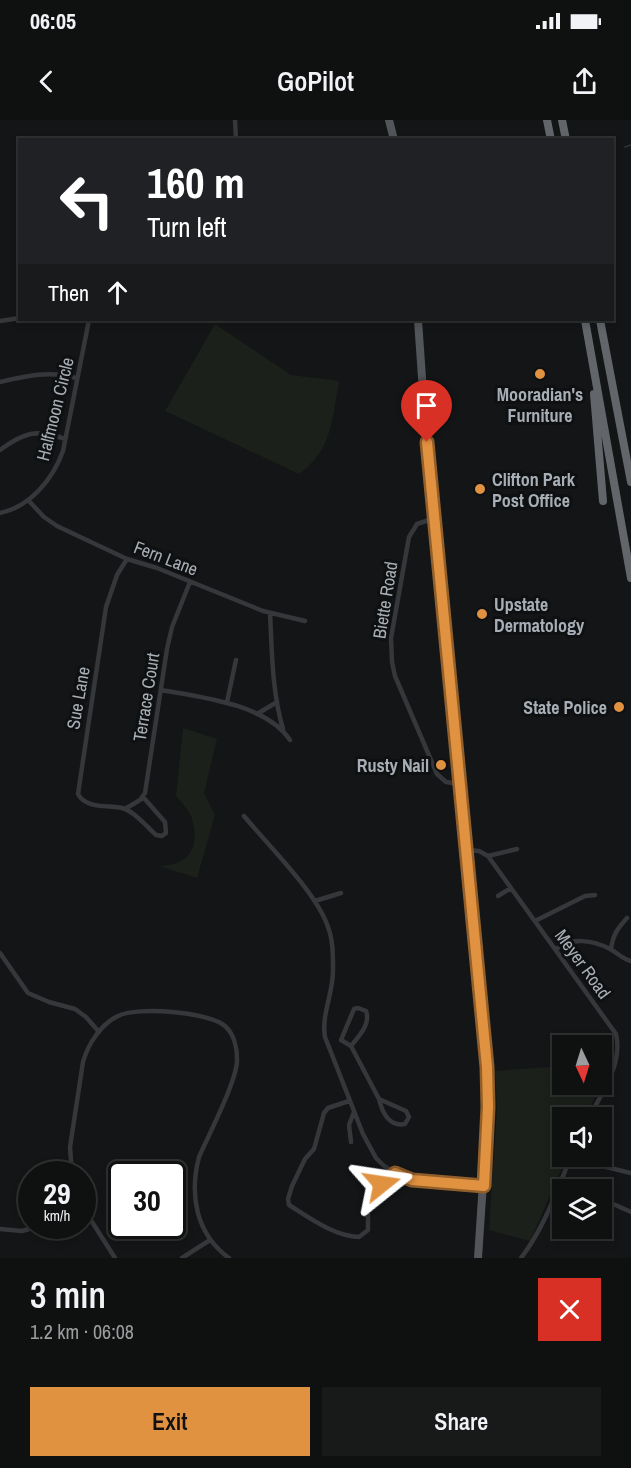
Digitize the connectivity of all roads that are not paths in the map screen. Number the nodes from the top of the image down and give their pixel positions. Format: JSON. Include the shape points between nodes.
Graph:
{"nodes":[{"id":1,"x":235,"y":120,"type":"edge"},
{"id":2,"x":389,"y":120,"type":"edge"},
{"id":3,"x":547,"y":120,"type":"edge"},
{"id":4,"x":562,"y":120,"type":"edge"},
{"id":5,"x":236,"y":138,"type":"edge"},
{"id":6,"x":394,"y":138,"type":"edge"},
{"id":7,"x":551,"y":138,"type":"edge"},
{"id":8,"x":566,"y":138,"type":"edge"},
{"id":9,"x":18,"y":318,"type":"edge"},
{"id":10,"x":0,"y":321,"type":"edge"},
{"id":11,"x":89,"y":321,"type":"edge"},
{"id":12,"x":418,"y":321,"type":"edge"},
{"id":13,"x":585,"y":321,"type":"edge"},
{"id":14,"x":600,"y":321,"type":"edge"},
{"id":15,"x":589,"y":340,"type":"junction"},
{"id":16,"x":76,"y":378,"type":"junction"},
{"id":17,"x":0,"y":381,"type":"edge"},
{"id":18,"x":65,"y":439,"type":"junction"},
{"id":19,"x":0,"y":450,"type":"edge"},
{"id":20,"x":631,"y":482,"type":"edge"},
{"id":21,"x":28,"y":500,"type":"junction"},
{"id":22,"x":603,"y":501,"type":"dead end"},
{"id":23,"x":0,"y":513,"type":"edge"},
{"id":24,"x":435,"y":518,"type":"junction"},
{"id":25,"x":127,"y":559,"type":"junction"},
{"id":26,"x":631,"y":578,"type":"edge"},
{"id":27,"x":190,"y":582,"type":"junction"},
{"id":28,"x":270,"y":613,"type":"junction"},
{"id":29,"x":304,"y":621,"type":"dead end"},
{"id":30,"x":236,"y":660,"type":"dead end"},
{"id":31,"x":161,"y":690,"type":"junction"},
{"id":32,"x":227,"y":702,"type":"junction"},
{"id":33,"x":277,"y":702,"type":"junction"},
{"id":34,"x":257,"y":714,"type":"junction"},
{"id":35,"x":283,"y":729,"type":"junction"},
{"id":36,"x":290,"y":740,"type":"dead end"},
{"id":37,"x":460,"y":784,"type":"junction"},
{"id":38,"x":143,"y":797,"type":"junction"},
{"id":39,"x":125,"y":809,"type":"junction"},
{"id":40,"x":244,"y":816,"type":"dead end"},
{"id":41,"x":517,"y":849,"type":"dead end"},
{"id":42,"x":466,"y":850,"type":"junction"},
{"id":43,"x":488,"y":856,"type":"junction"},
{"id":44,"x":511,"y":888,"type":"junction"},
{"id":45,"x":341,"y":893,"type":"dead end"},
{"id":46,"x":595,"y":895,"type":"dead end"},
{"id":47,"x":498,"y":896,"type":"dead end"},
{"id":48,"x":315,"y":901,"type":"junction"},
{"id":49,"x":627,"y":918,"type":"dead end"},
{"id":50,"x":535,"y":921,"type":"junction"},
{"id":51,"x":556,"y":948,"type":"junction"},
{"id":52,"x":611,"y":950,"type":"junction"},
{"id":53,"x":0,"y":953,"type":"edge"},
{"id":54,"x":631,"y":961,"type":"edge"},
{"id":55,"x":99,"y":1032,"type":"junction"},
{"id":56,"x":351,"y":1046,"type":"junction"},
{"id":57,"x":379,"y":1099,"type":"junction"},
{"id":58,"x":349,"y":1101,"type":"junction"},
{"id":59,"x":594,"y":1107,"type":"edge"},
{"id":60,"x":354,"y":1112,"type":"junction"},
{"id":61,"x":351,"y":1142,"type":"dead end"},
{"id":62,"x":71,"y":1161,"type":"edge"},
{"id":63,"x":606,"y":1167,"type":"edge"},
{"id":64,"x":395,"y":1173,"type":"junction"},
{"id":65,"x":631,"y":1173,"type":"edge"},
{"id":66,"x":484,"y":1186,"type":"junction"},
{"id":67,"x":552,"y":1199,"type":"edge"},
{"id":68,"x":612,"y":1203,"type":"edge"},
{"id":69,"x":631,"y":1212,"type":"edge"},
{"id":70,"x":96,"y":1228,"type":"edge"},
{"id":71,"x":0,"y":1229,"type":"edge"},
{"id":72,"x":18,"y":1232,"type":"edge"},
{"id":73,"x":210,"y":1240,"type":"junction"},
{"id":74,"x":115,"y":1258,"type":"edge"},
{"id":75,"x":182,"y":1258,"type":"edge"},
{"id":76,"x":229,"y":1258,"type":"edge"},
{"id":77,"x":478,"y":1258,"type":"edge"},
{"id":78,"x":521,"y":1258,"type":"edge"}],
"edges":[{"from":1,"to":5,"type":"street"},
{"from":2,"to":6,"type":"main road"},
{"from":3,"to":7,"type":"highway"},
{"from":4,"to":8,"type":"highway"},
{"from":9,"to":10,"type":"street"},
{"from":11,"to":16,"type":"street","name":"Halfmoon Circle"},
{"from":12,"to":24,"type":"main road"},
{"from":13,"to":15,"type":"highway"},
{"from":14,"to":20,"type":"highway"},
{"from":15,"to":22,"type":"highway"},
{"from":15,"to":26,"type":"highway"},
{"from":16,"to":17,"type":"street","via":[[40,375]]},
{"from":16,"to":18,"type":"street","name":"Halfmoon Circle"},
{"from":18,"to":19,"type":"street","via":[[27,433]]},
{"from":18,"to":21,"type":"street","name":"Halfmoon Circle","via":[[56,469]]},
{"from":21,"to":23,"type":"street","name":"Halfmoon Circle"},
{"from":21,"to":25,"type":"street","name":"Fern Lane","via":[[57,526]]},
{"from":24,"to":37,"type":"main road"},
{"from":24,"to":37,"type":"street","name":"Biette Road","via":[[417,524],[409,537],[392,635],[392,662],[437,774],[446,782]]},
{"from":25,"to":27,"type":"street","name":"Fern Lane"},
{"from":25,"to":39,"type":"street","name":"Sue Lane","via":[[106,607],[78,790],[88,804]]},
{"from":27,"to":28,"type":"street","name":"Fern Lane"},
{"from":27,"to":31,"type":"street","name":"Terrace Court","via":[[172,627]]},
{"from":28,"to":29,"type":"street","name":"Fern Lane"},
{"from":28,"to":33,"type":"street"},
{"from":30,"to":32,"type":"street"},
{"from":31,"to":32,"type":"street"},
{"from":31,"to":38,"type":"street","name":"Terrace Court"},
{"from":32,"to":34,"type":"street"},
{"from":33,"to":34,"type":"street"},
{"from":33,"to":35,"type":"street"},
{"from":34,"to":35,"type":"street"},
{"from":35,"to":36,"type":"street"},
{"from":37,"to":42,"type":"main road"},
{"from":38,"to":39,"type":"street"},
{"from":38,"to":39,"type":"street","via":[[165,822],[166,833],[162,836]]},
{"from":40,"to":48,"type":"street"},
{"from":41,"to":43,"type":"street"},
{"from":42,"to":43,"type":"street"},
{"from":42,"to":66,"type":"main road","via":[[487,1067]]},
{"from":43,"to":44,"type":"street","name":"Meyer Road"},
{"from":44,"to":47,"type":"street"},
{"from":44,"to":50,"type":"street","name":"Meyer Road"},
{"from":45,"to":48,"type":"street"},
{"from":46,"to":50,"type":"street","via":[[578,899]]},
{"from":48,"to":58,"type":"street","via":[[328,927],[333,958],[324,1030]]},
{"from":49,"to":52,"type":"street","via":[[612,938]]},
{"from":50,"to":51,"type":"street","name":"Meyer Road"},
{"from":51,"to":52,"type":"street","via":[[578,940]]},
{"from":51,"to":59,"type":"street","name":"Meyer Road","via":[[617,1040],[616,1062]]},
{"from":52,"to":54,"type":"street"},
{"from":53,"to":55,"type":"street","via":[[28,993],[75,1009]]},
{"from":55,"to":62,"type":"street","via":[[83,1062]]},
{"from":55,"to":73,"type":"street","via":[[120,1015],[150,1010],[209,1019],[225,1026],[231,1034],[237,1048],[237,1065],[195,1171],[197,1217]]},
{"from":56,"to":56,"type":"street","via":[[367,1022],[363,1009],[354,1010],[340,1040]]},
{"from":56,"to":57,"type":"street"},
{"from":57,"to":57,"type":"street","via":[[392,1122],[405,1124],[409,1118],[406,1111]]},
{"from":58,"to":60,"type":"street"},
{"from":58,"to":64,"type":"street","via":[[324,1113],[314,1149],[292,1186],[289,1205],[332,1230],[359,1237],[368,1230],[370,1198]]},
{"from":60,"to":61,"type":"street","via":[[349,1125]]},
{"from":60,"to":64,"type":"street","via":[[376,1158]]},
{"from":63,"to":65,"type":"street"},
{"from":64,"to":66,"type":"street","via":[[412,1180]]},
{"from":66,"to":77,"type":"main road"},
{"from":67,"to":78,"type":"street"},
{"from":68,"to":69,"type":"street"},
{"from":70,"to":74,"type":"street"},
{"from":71,"to":72,"type":"street"},
{"from":73,"to":75,"type":"street"},
{"from":73,"to":76,"type":"street"}]}
